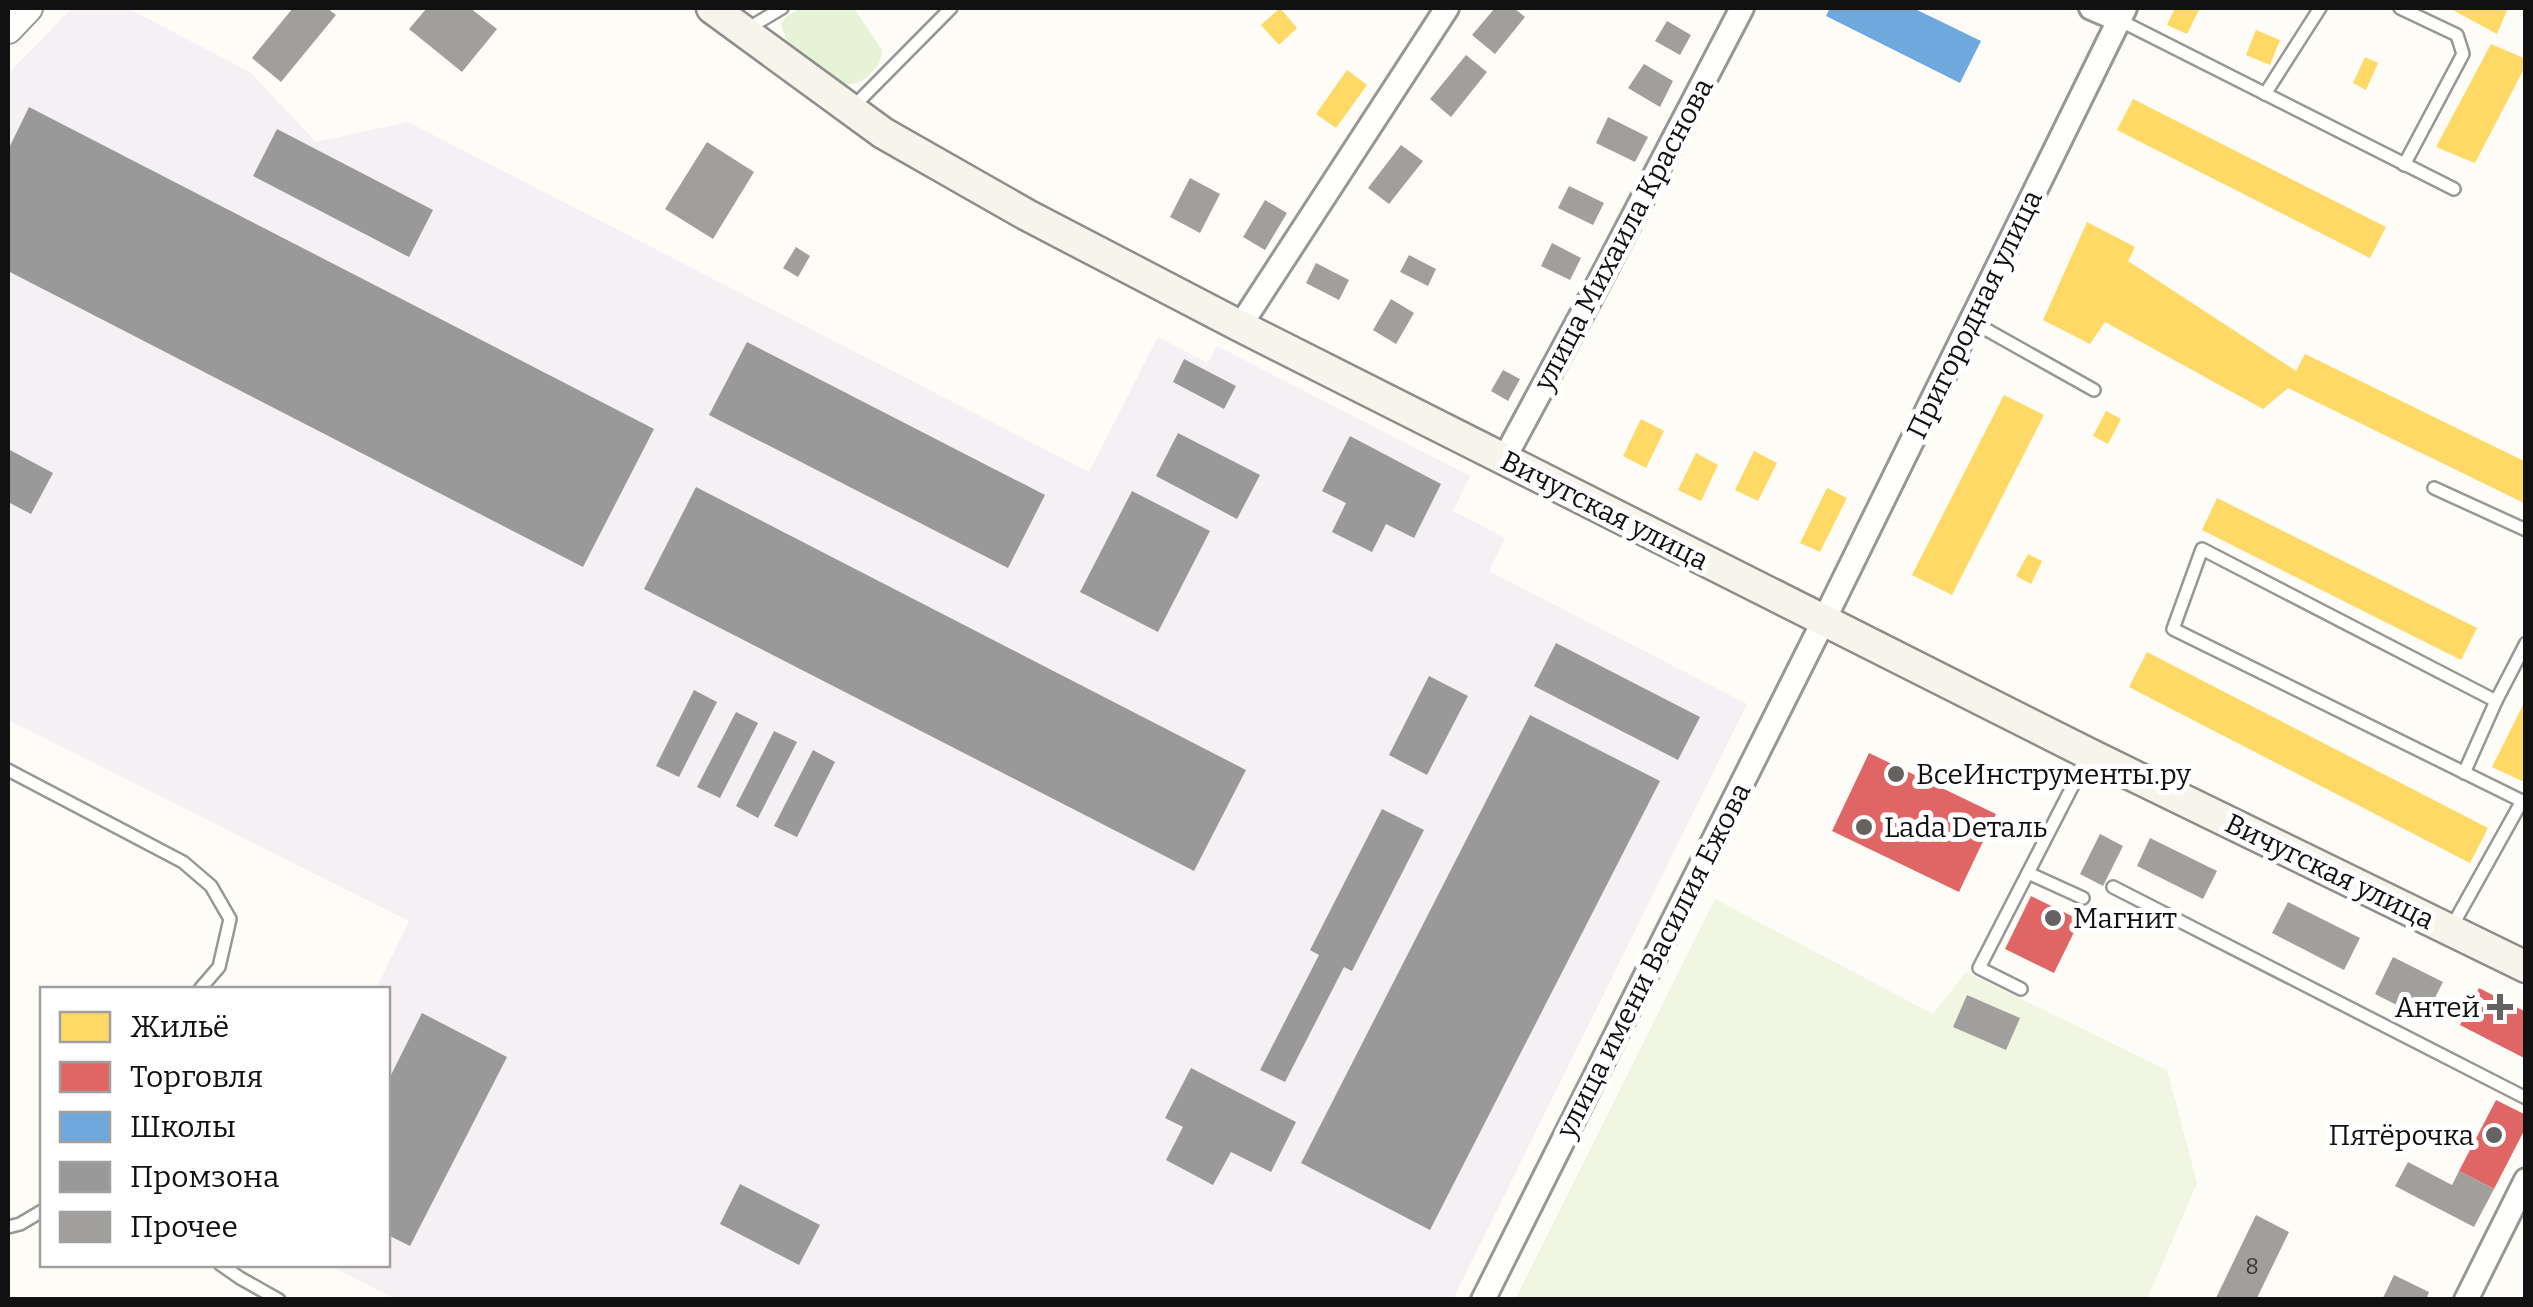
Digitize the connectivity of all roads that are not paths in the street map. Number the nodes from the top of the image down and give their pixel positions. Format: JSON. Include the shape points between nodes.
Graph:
{"nodes":[{"id":1,"x":28,"y":8,"type":"edge"},
{"id":2,"x":782,"y":8,"type":"edge"},
{"id":3,"x":950,"y":8,"type":"edge"},
{"id":4,"x":1447,"y":8,"type":"edge"},
{"id":5,"x":1742,"y":8,"type":"edge"},
{"id":6,"x":2091,"y":8,"type":"edge"},
{"id":7,"x":2320,"y":8,"type":"edge"},
{"id":8,"x":2400,"y":8,"type":"edge"},
{"id":9,"x":2122,"y":14,"type":"edge"},
{"id":10,"x":731,"y":16,"type":"edge"},
{"id":11,"x":8,"y":29,"type":"edge"},
{"id":12,"x":2264,"y":94,"type":"junction"},
{"id":13,"x":850,"y":110,"type":"junction"},
{"id":14,"x":2404,"y":165,"type":"junction"},
{"id":15,"x":2454,"y":188,"type":"dead end"},
{"id":16,"x":1971,"y":320,"type":"junction"},
{"id":17,"x":1240,"y":326,"type":"junction"},
{"id":18,"x":2094,"y":390,"type":"dead end"},
{"id":19,"x":1504,"y":459,"type":"junction"},
{"id":20,"x":2434,"y":488,"type":"dead end"},
{"id":21,"x":2526,"y":530,"type":"edge"},
{"id":22,"x":1824,"y":620,"type":"junction"},
{"id":23,"x":2526,"y":643,"type":"edge"},
{"id":24,"x":2496,"y":701,"type":"junction"},
{"id":25,"x":2089,"y":754,"type":"junction"},
{"id":26,"x":8,"y":770,"type":"edge"},
{"id":27,"x":2464,"y":773,"type":"junction"},
{"id":28,"x":2028,"y":873,"type":"junction"},
{"id":29,"x":2113,"y":888,"type":"dead end"},
{"id":30,"x":2083,"y":898,"type":"dead end"},
{"id":31,"x":2450,"y":930,"type":"junction"},
{"id":32,"x":2526,"y":966,"type":"edge"},
{"id":33,"x":202,"y":987,"type":"edge"},
{"id":34,"x":2021,"y":989,"type":"dead end"},
{"id":35,"x":2526,"y":1098,"type":"edge"},
{"id":36,"x":2526,"y":1180,"type":"edge"},
{"id":37,"x":40,"y":1211,"type":"edge"},
{"id":38,"x":8,"y":1227,"type":"edge"},
{"id":39,"x":224,"y":1267,"type":"edge"},
{"id":40,"x":2468,"y":1299,"type":"edge"},
{"id":41,"x":279,"y":1300,"type":"edge"},
{"id":42,"x":1483,"y":1300,"type":"edge"}],
"edges":[{"from":1,"to":11,"type":"street"},
{"from":2,"to":10,"type":"lane"},
{"from":3,"to":13,"type":"lane"},
{"from":4,"to":17,"type":"street"},
{"from":5,"to":19,"type":"street","name":"улица Михаила Краснова"},
{"from":6,"to":9,"type":"street"},
{"from":7,"to":12,"type":"lane"},
{"from":8,"to":14,"type":"lane","via":[[2457,34],[2463,54]]},
{"from":9,"to":12,"type":"lane"},
{"from":9,"to":16,"type":"street","name":"Пригородная улица"},
{"from":10,"to":13,"type":"main road","name":"Вичугская улица"},
{"from":12,"to":14,"type":"lane"},
{"from":13,"to":17,"type":"main road","name":"Вичугская улица","via":[[1027,216]]},
{"from":14,"to":15,"type":"lane"},
{"from":16,"to":18,"type":"lane"},
{"from":16,"to":22,"type":"street","name":"Пригородная улица"},
{"from":17,"to":19,"type":"main road","name":"Вичугская улица"},
{"from":19,"to":22,"type":"main road","name":"Вичугская улица"},
{"from":20,"to":21,"type":"lane"},
{"from":22,"to":25,"type":"main road","name":"Вичугская улица"},
{"from":22,"to":42,"type":"street","name":"улица имени Василия Ежова"},
{"from":23,"to":24,"type":"lane"},
{"from":24,"to":27,"type":"lane"},
{"from":24,"to":27,"type":"lane","via":[[2202,549],[2173,629]]},
{"from":25,"to":28,"type":"lane"},
{"from":25,"to":31,"type":"main road","name":"Вичугская улица"},
{"from":26,"to":33,"type":"lane","via":[[183,862],[211,886],[230,919],[218,966]]},
{"from":27,"to":31,"type":"lane","via":[[2522,801]]},
{"from":28,"to":30,"type":"lane"},
{"from":28,"to":34,"type":"lane","via":[[1979,968]]},
{"from":29,"to":35,"type":"lane"},
{"from":31,"to":32,"type":"main road","name":"Вичугская улица"},
{"from":36,"to":40,"type":"street"},
{"from":37,"to":38,"type":"lane"},
{"from":39,"to":41,"type":"lane"}]}
